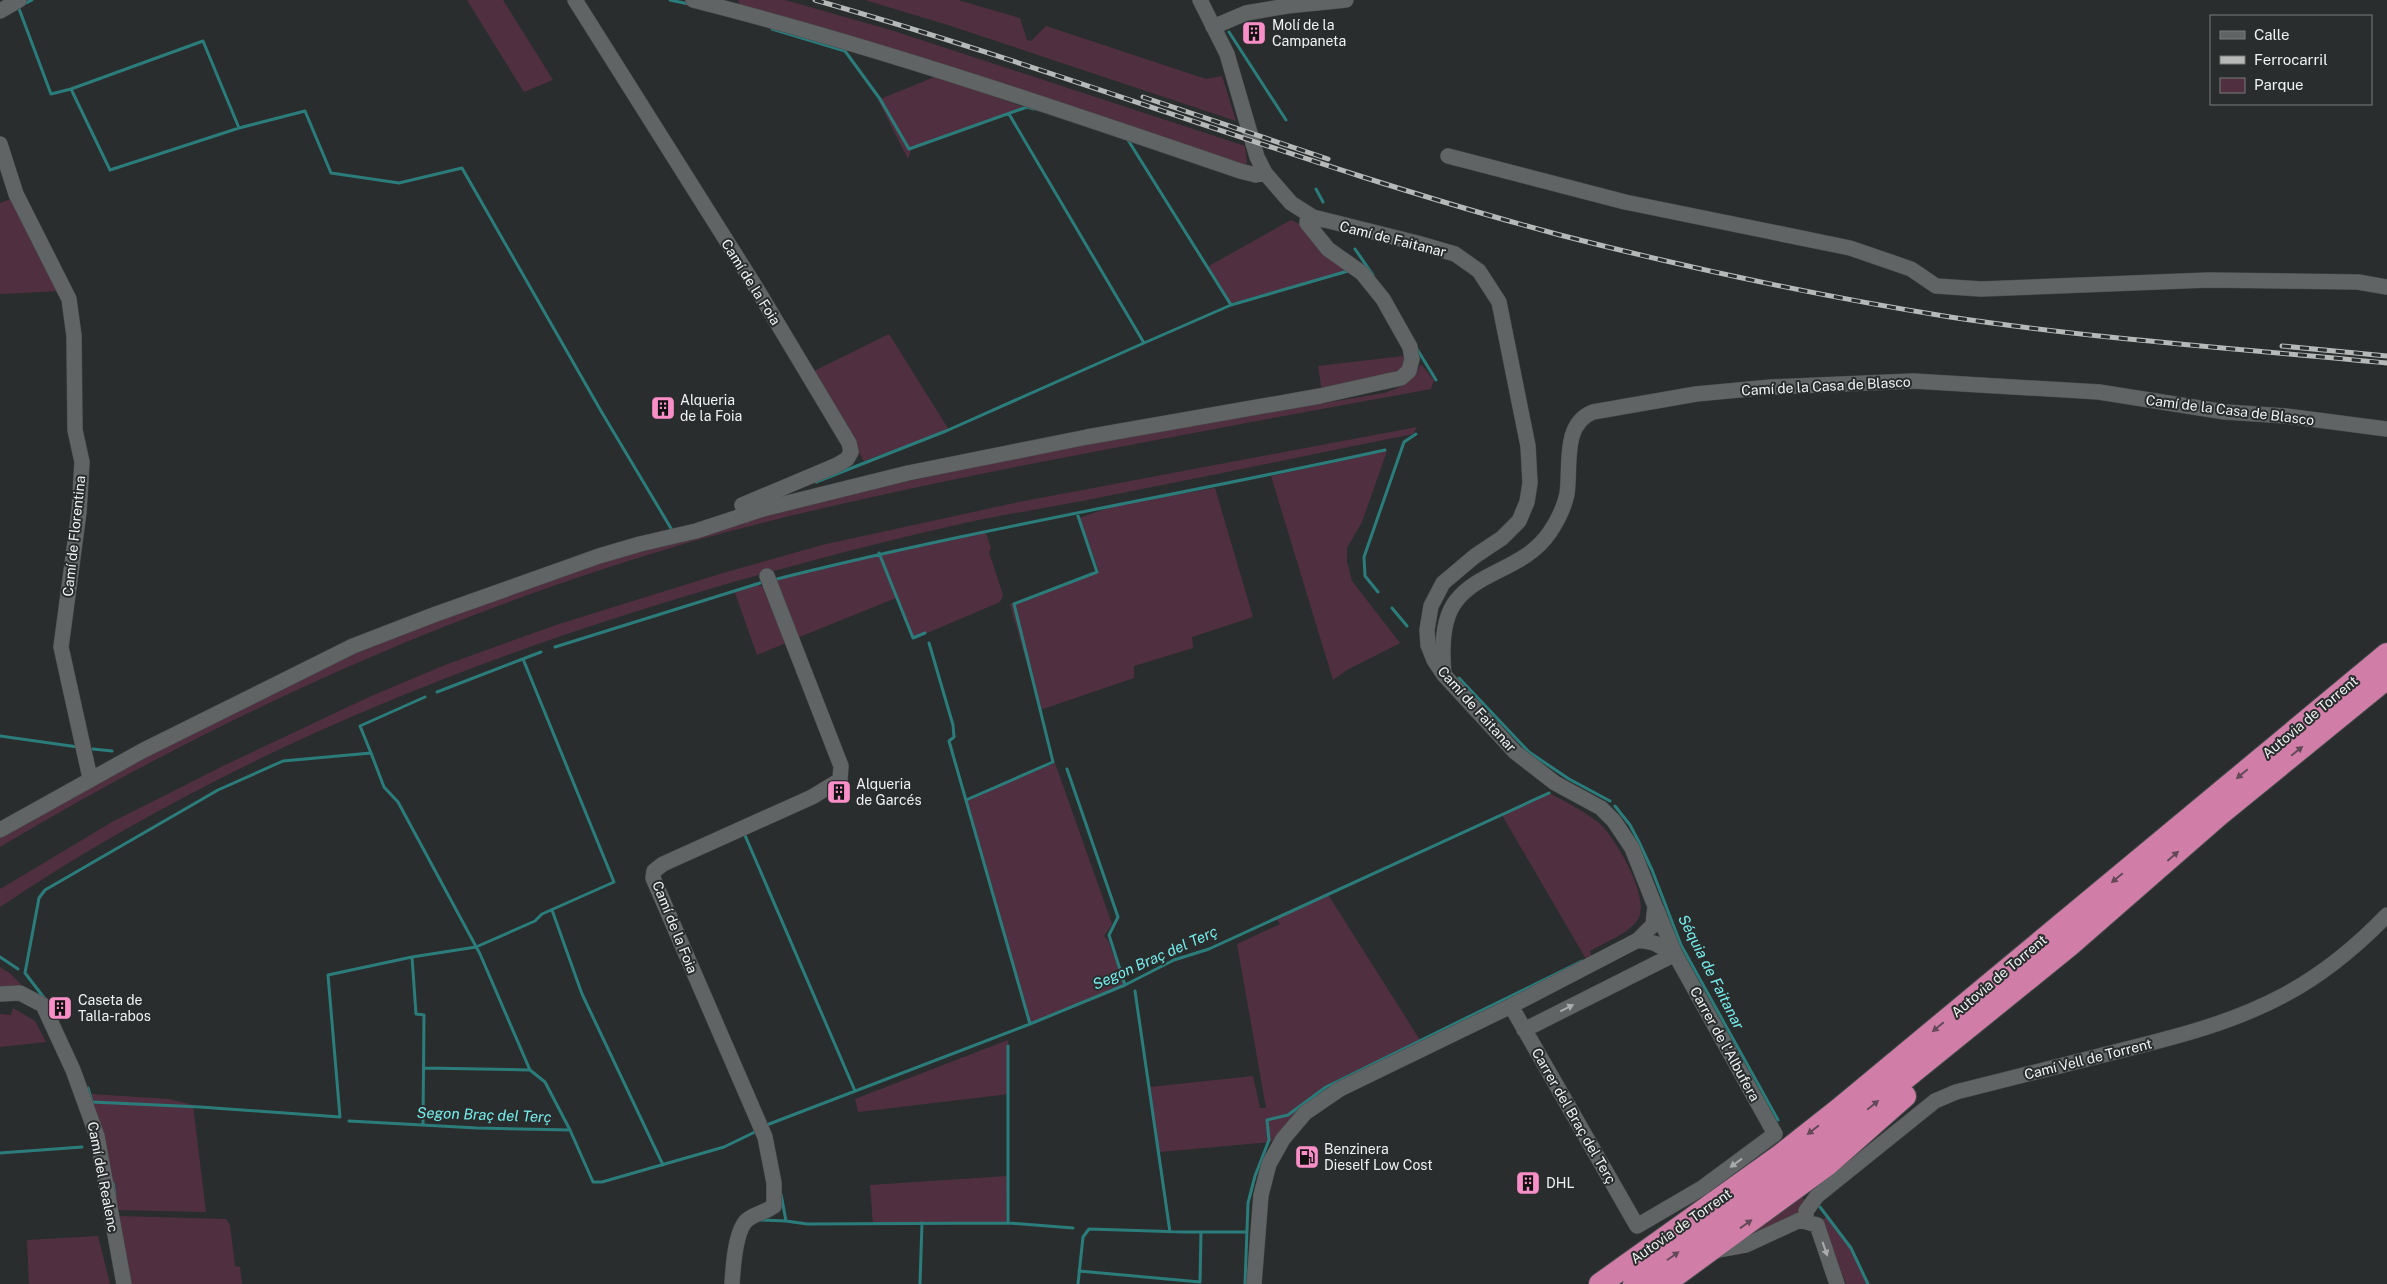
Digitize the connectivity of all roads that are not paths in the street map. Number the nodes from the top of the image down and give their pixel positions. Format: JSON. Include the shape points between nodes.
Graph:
{"nodes":[{"id":1,"x":19,"y":0,"type":"edge"},
{"id":2,"x":575,"y":0,"type":"edge"},
{"id":3,"x":693,"y":0,"type":"edge"},
{"id":4,"x":1200,"y":0,"type":"edge"},
{"id":5,"x":1346,"y":0,"type":"edge"},
{"id":6,"x":0,"y":11,"type":"edge"},
{"id":7,"x":1213,"y":27,"type":"junction"},
{"id":8,"x":0,"y":144,"type":"edge"},
{"id":9,"x":1448,"y":156,"type":"dead end"},
{"id":10,"x":1265,"y":173,"type":"junction"},
{"id":11,"x":1308,"y":215,"type":"junction"},
{"id":12,"x":2387,"y":287,"type":"edge"},
{"id":13,"x":2387,"y":429,"type":"edge"},
{"id":14,"x":746,"y":515,"type":"junction"},
{"id":15,"x":767,"y":576,"type":"dead end"},
{"id":16,"x":2387,"y":654,"type":"edge"},
{"id":17,"x":1444,"y":675,"type":"junction"},
{"id":18,"x":2387,"y":678,"type":"edge"},
{"id":19,"x":90,"y":778,"type":"junction"},
{"id":20,"x":0,"y":830,"type":"edge"},
{"id":21,"x":1655,"y":906,"type":"junction"},
{"id":22,"x":2387,"y":915,"type":"edge"},
{"id":23,"x":1638,"y":940,"type":"junction"},
{"id":24,"x":2070,"y":946,"type":"junction"},
{"id":25,"x":1675,"y":954,"type":"junction"},
{"id":26,"x":0,"y":994,"type":"edge"},
{"id":27,"x":1511,"y":1006,"type":"junction"},
{"id":28,"x":1524,"y":1030,"type":"junction"},
{"id":29,"x":1695,"y":1217,"type":"junction"},
{"id":30,"x":1806,"y":1220,"type":"junction"},
{"id":31,"x":1638,"y":1226,"type":"joint"},
{"id":32,"x":1706,"y":1252,"type":"junction"},
{"id":33,"x":124,"y":1284,"type":"edge"},
{"id":34,"x":732,"y":1284,"type":"edge"},
{"id":35,"x":1254,"y":1284,"type":"edge"},
{"id":36,"x":1586,"y":1284,"type":"edge"},
{"id":37,"x":1600,"y":1284,"type":"edge"},
{"id":38,"x":1634,"y":1284,"type":"edge"},
{"id":39,"x":1664,"y":1284,"type":"edge"},
{"id":40,"x":1837,"y":1284,"type":"edge"}],
"edges":[{"from":1,"to":6,"type":"street"},
{"from":2,"to":14,"type":"street","name":"Camí de la Foia","via":[[755,286],[849,443],[851,452],[847,459],[742,505]]},
{"from":3,"to":10,"type":"street","via":[[1000,89],[1240,172]]},
{"from":4,"to":7,"type":"street","name":"Camí de Faitanar"},
{"from":5,"to":7,"type":"street","via":[[1246,13]]},
{"from":7,"to":10,"type":"street","name":"Camí de Faitanar","via":[[1227,54],[1257,157]]},
{"from":8,"to":19,"type":"street","name":"Camí de Florentina","via":[[16,194],[69,299],[74,336],[75,430],[82,462],[79,512],[61,647]]},
{"from":9,"to":12,"type":"street","via":[[1624,202],[1850,248],[1912,269],[1936,286],[1981,289],[2208,280],[2358,282]]},
{"from":10,"to":11,"type":"street","name":"Camí de Faitanar","via":[[1291,203]]},
{"from":11,"to":14,"type":"street","via":[[1307,223],[1319,241],[1362,273],[1410,347],[1409,371],[1401,378],[908,473]]},
{"from":11,"to":17,"type":"street","name":"Camí de Faitanar","via":[[1455,254],[1479,270],[1499,302],[1528,446],[1530,483],[1519,521],[1443,583],[1431,606],[1428,645]]},
{"from":13,"to":17,"type":"street","name":"Camí de la Casa de Blasco","via":[[2226,412],[2099,392],[1913,381],[1696,394],[1593,412],[1578,421],[1573,434],[1567,494],[1562,511],[1545,539],[1530,555],[1473,586],[1456,601],[1448,620],[1443,652]]},
{"from":14,"to":19,"type":"street","via":[[599,556],[353,646]]},
{"from":15,"to":34,"type":"street","name":"Camí de la Foia","via":[[842,766],[840,780],[812,797],[663,864],[654,871],[653,878],[765,1137],[774,1183],[774,1206],[748,1220],[739,1232]]},
{"from":16,"to":29,"type":"highway","name":"Autovia de Torrent","one_way":true,"via":[[1838,1110]]},
{"from":17,"to":21,"type":"street","name":"Camí de Faitanar","via":[[1515,752],[1556,783],[1601,808],[1614,821],[1632,848]]},
{"from":24,"to":18,"type":"highway","name":"Autovia de Torrent","one_way":true,"via":[[2219,815]]},
{"from":19,"to":20,"type":"street"},
{"from":21,"to":23,"type":"street","via":[[1653,925]]},
{"from":21,"to":25,"type":"street","name":"Carrer de l'Albufera"},
{"from":22,"to":30,"type":"street","name":"Camí Vell de Torrent","via":[[2370,933],[2312,979],[2239,1016],[2188,1034],[1956,1092],[1936,1101],[1817,1196],[1806,1211]]},
{"from":23,"to":25,"type":"street","via":[[1654,943]]},
{"from":23,"to":27,"type":"street"},
{"from":32,"to":24,"type":"highway","one_way":true,"via":[[1828,1164]]},
{"from":38,"to":24,"type":"highway","name":"Autovia de Torrent","one_way":true,"via":[[1829,1140]]},
{"from":28,"to":25,"type":"street","one_way":true},
{"from":25,"to":31,"type":"street","name":"Carrer de l'Albufera","one_way":true,"via":[[1775,1134],[1702,1188]]},
{"from":26,"to":33,"type":"street","name":"Camí del Realenc","via":[[20,993],[43,1005],[73,1070],[97,1136]]},
{"from":27,"to":28,"type":"street","name":"Carrer del Braç del Terç"},
{"from":27,"to":35,"type":"street","via":[[1340,1089],[1305,1113],[1275,1151],[1266,1177]]},
{"from":28,"to":31,"type":"street","name":"Carrer del Braç del Terç"},
{"from":29,"to":36,"type":"highway"},
{"from":29,"to":37,"type":"highway","name":"Autovia de Torrent"},
{"from":30,"to":32,"type":"street","via":[[1746,1245]]},
{"from":30,"to":40,"type":"street","one_way":true,"via":[[1817,1225]]},
{"from":32,"to":39,"type":"highway"}]}
